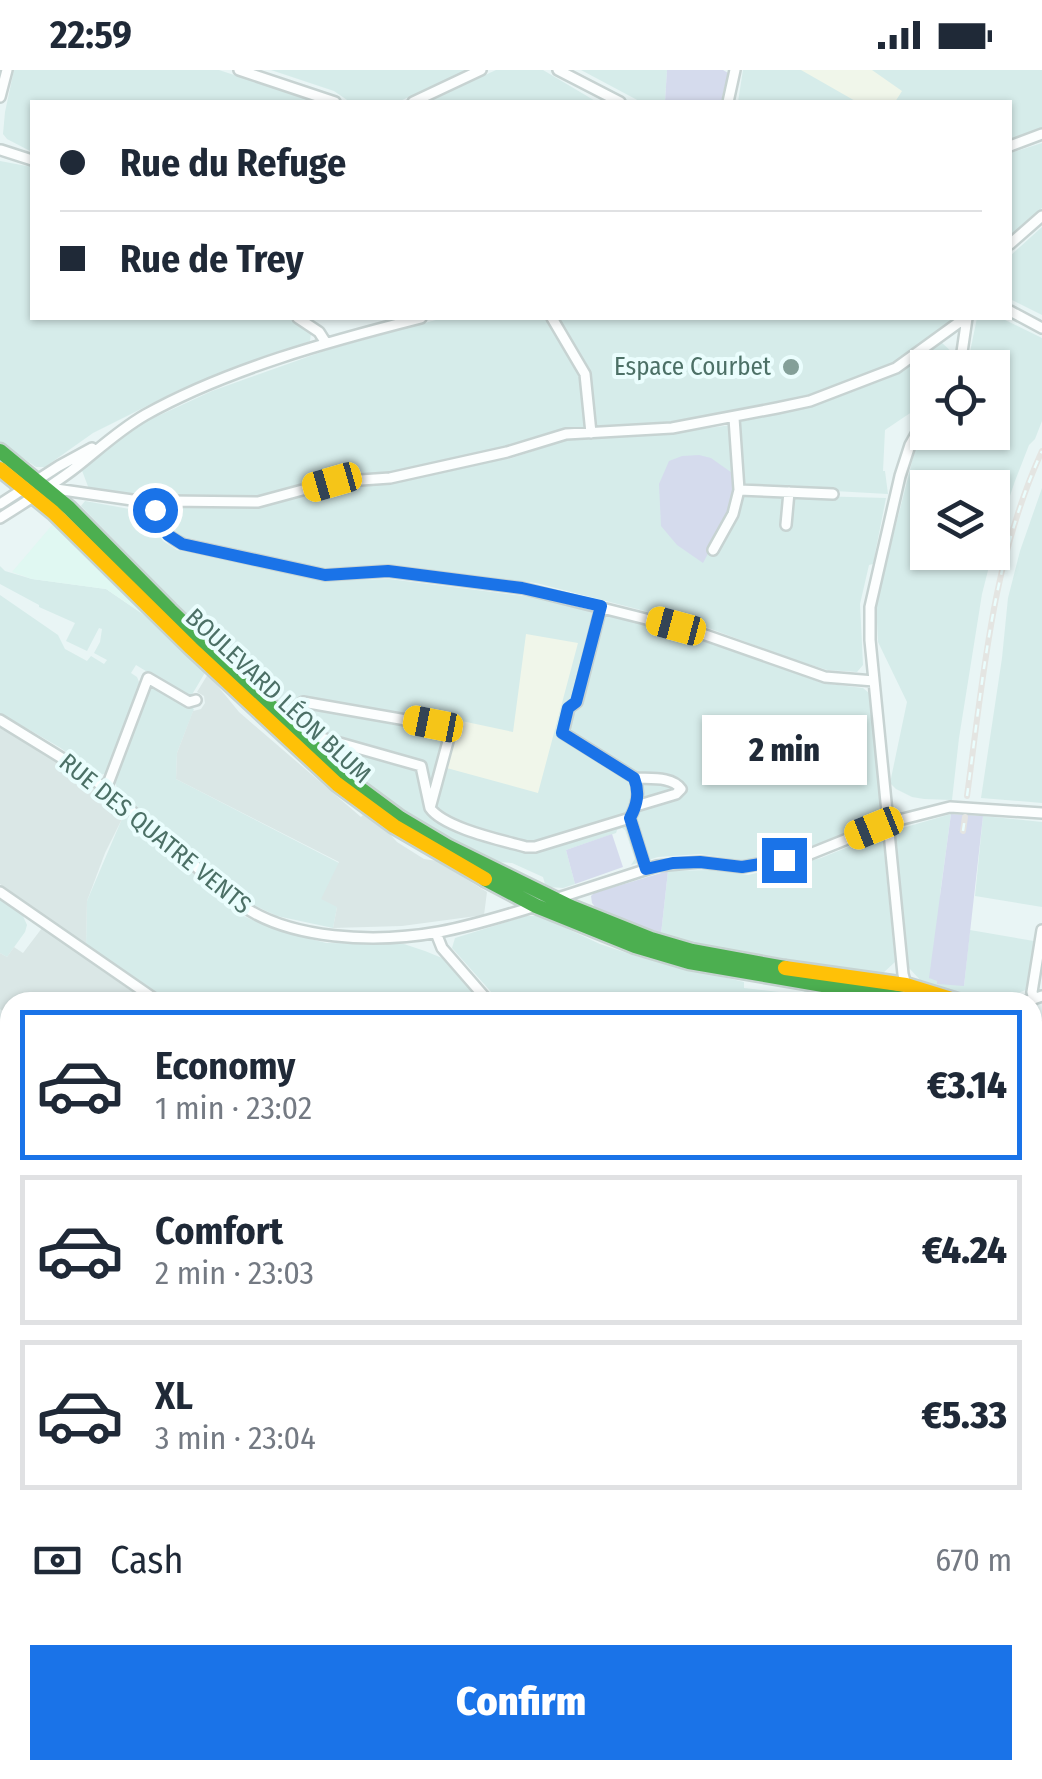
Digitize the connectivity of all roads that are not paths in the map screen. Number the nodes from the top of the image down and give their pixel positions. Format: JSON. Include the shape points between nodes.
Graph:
{"nodes":[{"id":1,"x":7,"y":70,"type":"edge"},
{"id":2,"x":239,"y":70,"type":"edge"},
{"id":3,"x":481,"y":70,"type":"edge"},
{"id":4,"x":558,"y":70,"type":"edge"},
{"id":5,"x":735,"y":70,"type":"edge"},
{"id":6,"x":0,"y":97,"type":"edge"},
{"id":7,"x":329,"y":100,"type":"edge"},
{"id":8,"x":417,"y":100,"type":"edge"},
{"id":9,"x":616,"y":100,"type":"edge"},
{"id":10,"x":728,"y":100,"type":"edge"},
{"id":11,"x":1042,"y":134,"type":"edge"},
{"id":12,"x":1012,"y":145,"type":"edge"},
{"id":13,"x":0,"y":148,"type":"edge"},
{"id":14,"x":30,"y":159,"type":"edge"},
{"id":15,"x":1042,"y":216,"type":"edge"},
{"id":16,"x":1012,"y":242,"type":"edge"},
{"id":17,"x":1012,"y":312,"type":"edge"},
{"id":18,"x":301,"y":320,"type":"edge"},
{"id":19,"x":413,"y":320,"type":"edge"},
{"id":20,"x":553,"y":320,"type":"edge"},
{"id":21,"x":963,"y":320,"type":"edge"},
{"id":22,"x":966,"y":320,"type":"edge"},
{"id":23,"x":1042,"y":328,"type":"edge"},
{"id":24,"x":326,"y":343,"type":"junction"},
{"id":25,"x":962,"y":350,"type":"edge"},
{"id":26,"x":734,"y":418,"type":"junction"},
{"id":27,"x":590,"y":433,"type":"junction"},
{"id":28,"x":910,"y":445,"type":"edge"},
{"id":29,"x":0,"y":451,"type":"edge"},
{"id":30,"x":0,"y":469,"type":"edge"},
{"id":31,"x":31,"y":489,"type":"junction"},
{"id":32,"x":0,"y":490,"type":"edge"},
{"id":33,"x":739,"y":490,"type":"junction"},
{"id":34,"x":788,"y":492,"type":"junction"},
{"id":35,"x":833,"y":494,"type":"dead end"},
{"id":36,"x":153,"y":503,"type":"junction"},
{"id":37,"x":0,"y":504,"type":"edge"},
{"id":38,"x":0,"y":518,"type":"edge"},
{"id":39,"x":786,"y":525,"type":"dead end"},
{"id":40,"x":713,"y":550,"type":"dead end"},
{"id":41,"x":601,"y":606,"type":"junction"},
{"id":42,"x":138,"y":672,"type":"dead end"},
{"id":43,"x":148,"y":678,"type":"junction"},
{"id":44,"x":874,"y":680,"type":"junction"},
{"id":45,"x":196,"y":700,"type":"dead end"},
{"id":46,"x":0,"y":720,"type":"edge"},
{"id":47,"x":634,"y":778,"type":"junction"},
{"id":48,"x":106,"y":789,"type":"junction"},
{"id":49,"x":636,"y":806,"type":"junction"},
{"id":50,"x":430,"y":808,"type":"junction"},
{"id":51,"x":1042,"y":813,"type":"edge"},
{"id":52,"x":630,"y":818,"type":"junction"},
{"id":53,"x":887,"y":822,"type":"junction"},
{"id":54,"x":646,"y":869,"type":"junction"},
{"id":55,"x":586,"y":888,"type":"junction"},
{"id":56,"x":0,"y":892,"type":"edge"},
{"id":57,"x":506,"y":892,"type":"junction"},
{"id":58,"x":555,"y":899,"type":"junction"},
{"id":59,"x":536,"y":906,"type":"junction"},
{"id":60,"x":506,"y":915,"type":"junction"},
{"id":61,"x":1042,"y":930,"type":"edge"},
{"id":62,"x":436,"y":933,"type":"junction"},
{"id":63,"x":651,"y":939,"type":"junction"},
{"id":64,"x":143,"y":992,"type":"edge"},
{"id":65,"x":481,"y":992,"type":"edge"},
{"id":66,"x":875,"y":992,"type":"edge"},
{"id":67,"x":884,"y":992,"type":"edge"},
{"id":68,"x":910,"y":992,"type":"edge"},
{"id":69,"x":1032,"y":992,"type":"edge"}],
"edges":[{"from":1,"to":6,"type":"street"},
{"from":2,"to":7,"type":"street"},
{"from":3,"to":8,"type":"street"},
{"from":4,"to":9,"type":"street"},
{"from":5,"to":10,"type":"street"},
{"from":11,"to":12,"type":"street"},
{"from":13,"to":14,"type":"street"},
{"from":15,"to":16,"type":"street"},
{"from":17,"to":23,"type":"street"},
{"from":18,"to":24,"type":"street"},
{"from":19,"to":24,"type":"street"},
{"from":20,"to":27,"type":"street","via":[[584,374]]},
{"from":21,"to":26,"type":"street","via":[[896,368],[810,400]]},
{"from":22,"to":25,"type":"street"},
{"from":24,"to":31,"type":"street","via":[[168,403]]},
{"from":26,"to":27,"type":"street"},
{"from":26,"to":33,"type":"street"},
{"from":27,"to":36,"type":"street","via":[[258,502]]},
{"from":28,"to":44,"type":"street","via":[[870,606]]},
{"from":29,"to":31,"type":"main road","name":"BOULEVARD LÉON BLUM"},
{"from":30,"to":31,"type":"main road","name":"BOULEVARD LÉON BLUM"},
{"from":31,"to":32,"type":"street"},
{"from":31,"to":36,"type":"street"},
{"from":31,"to":37,"type":"street"},
{"from":31,"to":38,"type":"street"},
{"from":31,"to":57,"type":"main road","name":"BOULEVARD LÉON BLUM","via":[[337,784]]},
{"from":31,"to":58,"type":"main road","name":"BOULEVARD LÉON BLUM","via":[[346,778],[447,846]]},
{"from":33,"to":34,"type":"street"},
{"from":33,"to":40,"type":"street"},
{"from":34,"to":35,"type":"street"},
{"from":34,"to":39,"type":"street"},
{"from":36,"to":41,"type":"street","via":[[168,535],[182,544],[325,575],[388,571]]},
{"from":41,"to":44,"type":"street","via":[[825,677]]},
{"from":41,"to":47,"type":"street","via":[[562,733]]},
{"from":42,"to":43,"type":"street"},
{"from":43,"to":45,"type":"street"},
{"from":43,"to":48,"type":"street"},
{"from":44,"to":53,"type":"street"},
{"from":46,"to":48,"type":"street","name":"RUE DES QUATRE VENTS"},
{"from":47,"to":49,"type":"street"},
{"from":47,"to":49,"type":"street","via":[[672,780],[681,788]]},
{"from":48,"to":62,"type":"street","name":"RUE DES QUATRE VENTS","via":[[251,913],[326,935]]},
{"from":49,"to":52,"type":"street"},
{"from":50,"to":50,"type":"street","via":[[450,734],[446,727],[298,706],[315,736],[421,766]]},
{"from":50,"to":52,"type":"street","via":[[464,828],[526,847]]},
{"from":51,"to":53,"type":"street","name":"RUE DES QUATRE VENTS","via":[[950,807]]},
{"from":52,"to":54,"type":"street"},
{"from":53,"to":54,"type":"street","name":"RUE DES QUATRE VENTS","via":[[810,854],[758,865],[700,862]]},
{"from":53,"to":68,"type":"street","via":[[902,974]]},
{"from":54,"to":55,"type":"street","name":"RUE DES QUATRE VENTS"},
{"from":55,"to":58,"type":"street","name":"RUE DES QUATRE VENTS"},
{"from":55,"to":63,"type":"street","name":"BOULEVARD LÉON BLUM","via":[[586,906]]},
{"from":56,"to":64,"type":"street"},
{"from":57,"to":59,"type":"main road","name":"BOULEVARD LÉON BLUM"},
{"from":57,"to":60,"type":"street"},
{"from":58,"to":59,"type":"street","name":"RUE DES QUATRE VENTS"},
{"from":58,"to":63,"type":"main road","name":"BOULEVARD LÉON BLUM"},
{"from":59,"to":60,"type":"street","name":"RUE DES QUATRE VENTS"},
{"from":59,"to":66,"type":"main road","name":"BOULEVARD LÉON BLUM","via":[[689,962]]},
{"from":60,"to":62,"type":"street","name":"RUE DES QUATRE VENTS"},
{"from":61,"to":69,"type":"street"},
{"from":62,"to":65,"type":"street"},
{"from":63,"to":67,"type":"main road","name":"BOULEVARD LÉON BLUM"}]}
